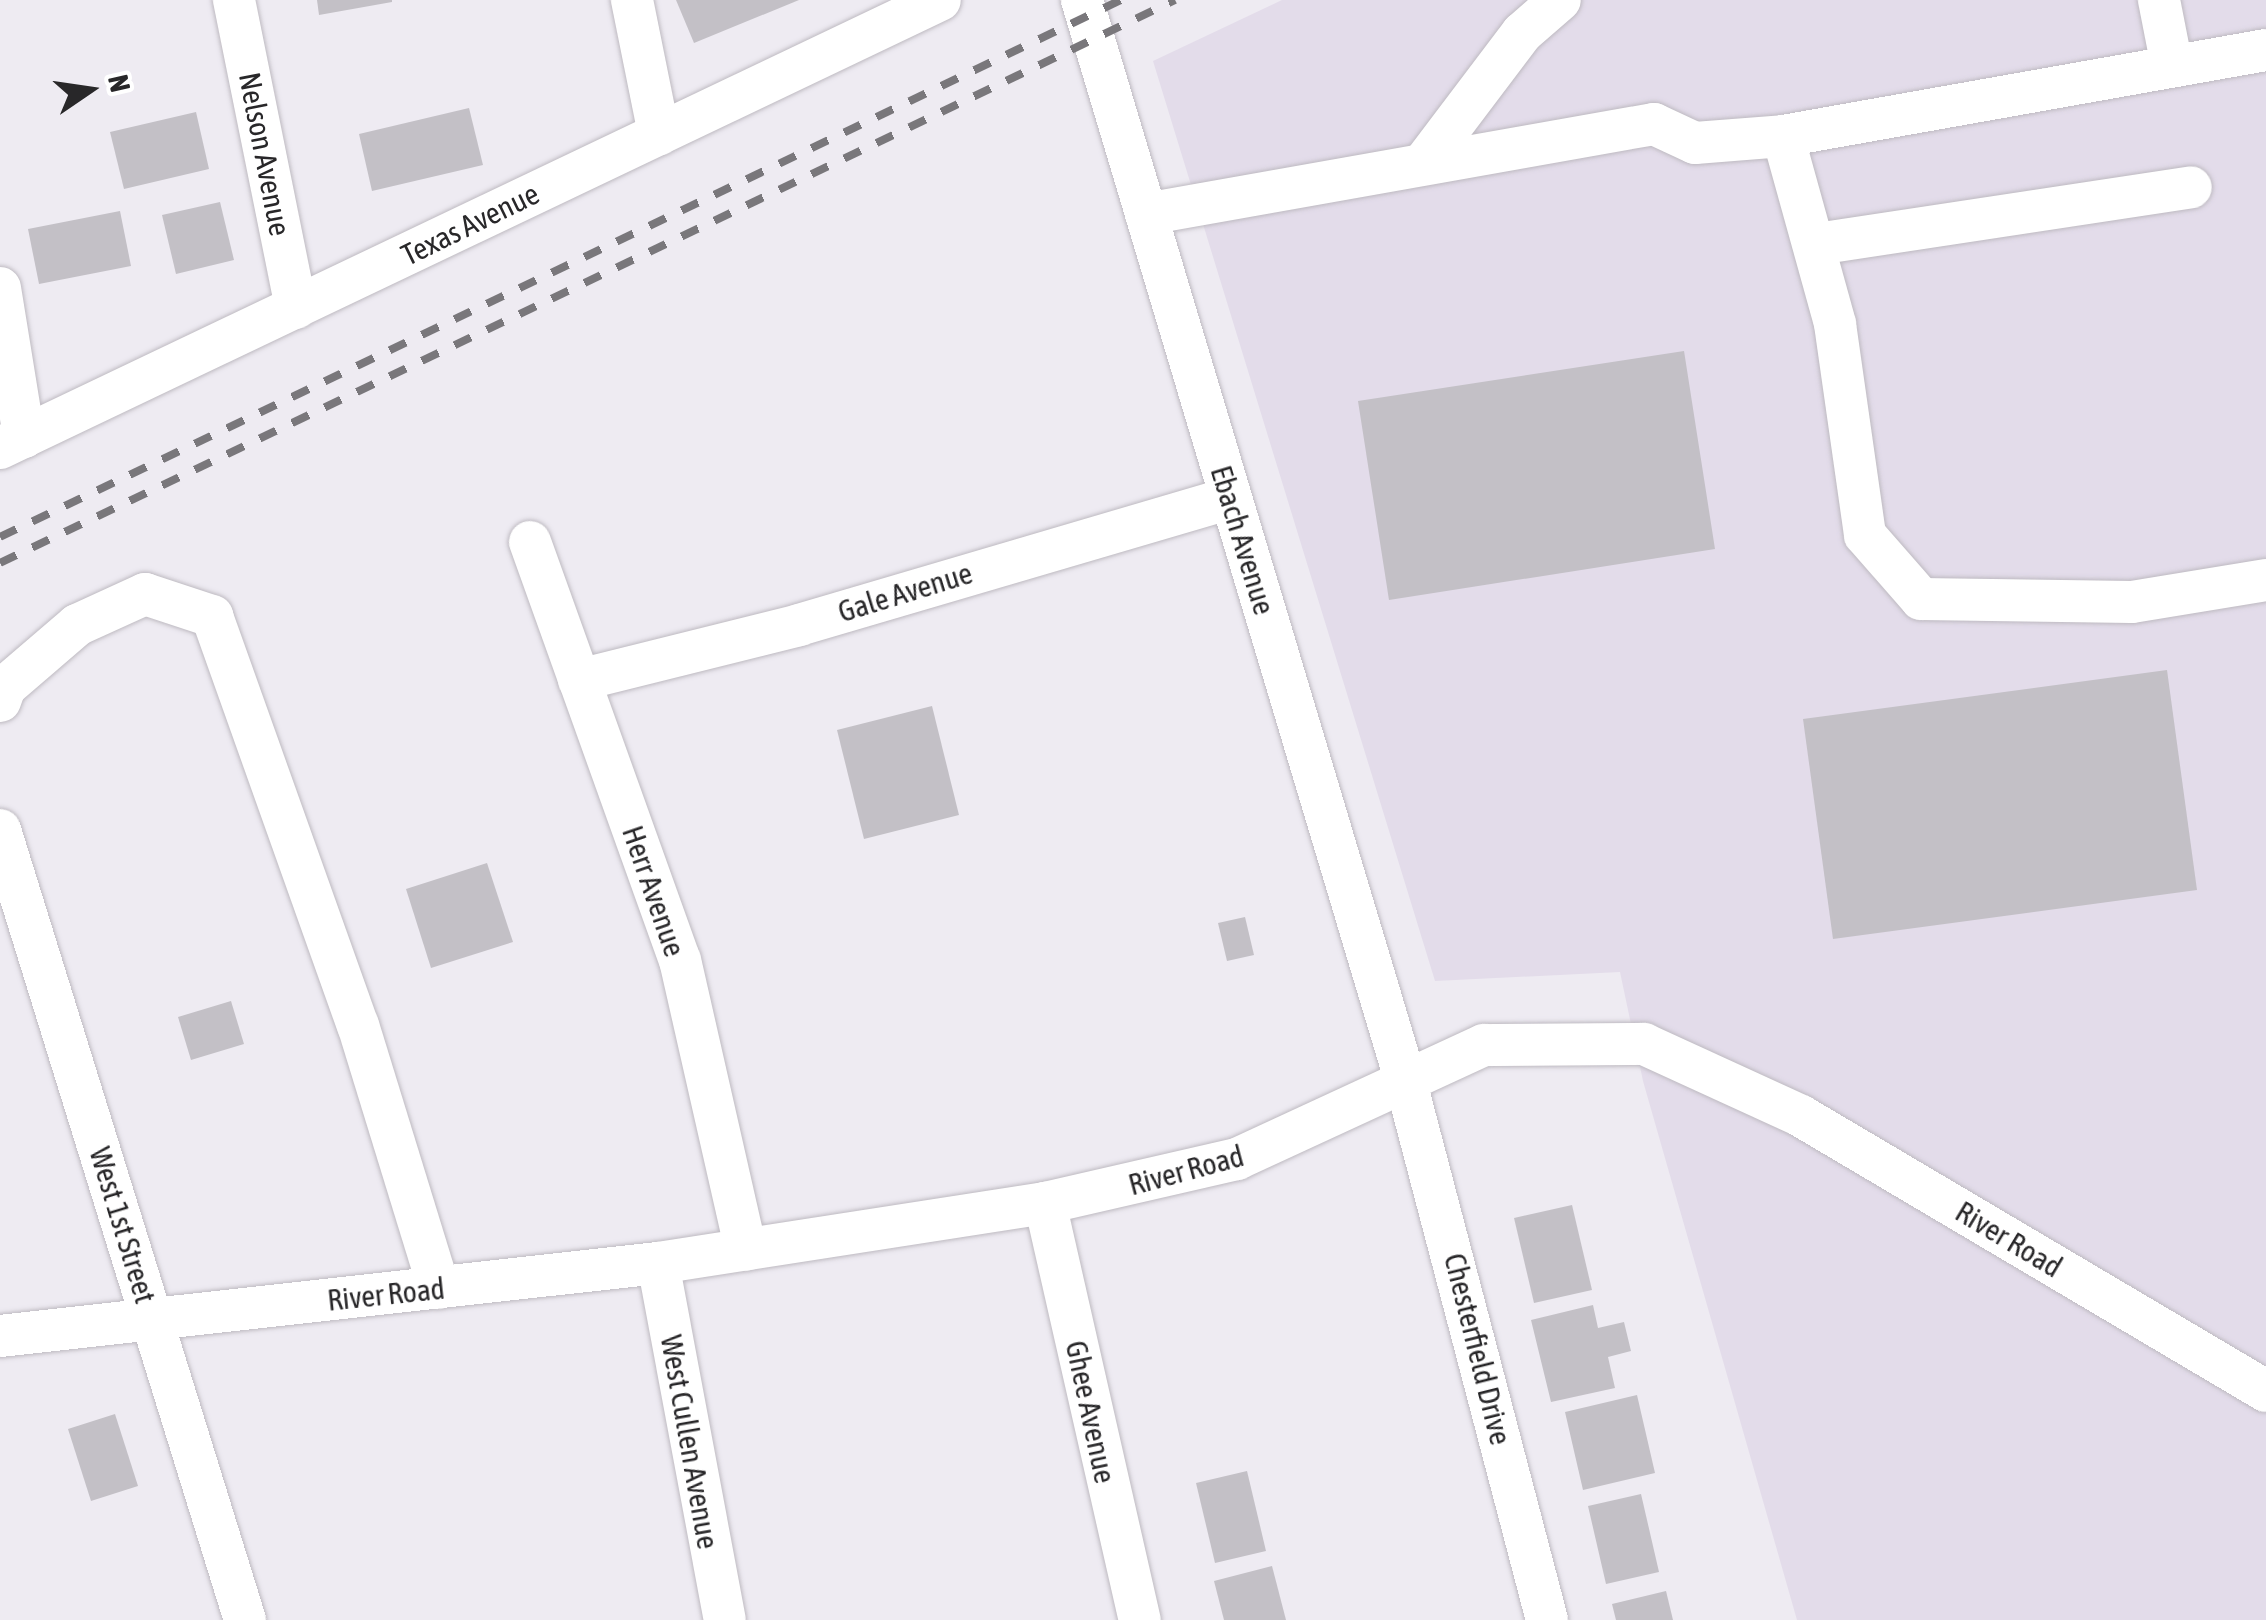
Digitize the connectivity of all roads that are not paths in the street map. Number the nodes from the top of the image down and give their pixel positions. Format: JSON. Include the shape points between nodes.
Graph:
{"nodes":[{"id":1,"x":234,"y":0,"type":"edge"},
{"id":2,"x":632,"y":0,"type":"edge"},
{"id":3,"x":940,"y":0,"type":"edge"},
{"id":4,"x":1082,"y":0,"type":"edge"},
{"id":5,"x":1560,"y":0,"type":"edge"},
{"id":6,"x":2159,"y":0,"type":"edge"},
{"id":7,"x":2266,"y":50,"type":"edge"},
{"id":8,"x":2172,"y":66,"type":"junction"},
{"id":9,"x":660,"y":134,"type":"junction"},
{"id":10,"x":1782,"y":136,"type":"junction"},
{"id":11,"x":1422,"y":164,"type":"junction"},
{"id":12,"x":2191,"y":187,"type":"dead end"},
{"id":13,"x":1146,"y":214,"type":"junction"},
{"id":14,"x":1816,"y":244,"type":"junction"},
{"id":15,"x":0,"y":288,"type":"edge"},
{"id":16,"x":296,"y":308,"type":"junction"},
{"id":17,"x":12,"y":443,"type":"edge"},
{"id":18,"x":1230,"y":498,"type":"junction"},
{"id":19,"x":530,"y":542,"type":"dead end"},
{"id":20,"x":2266,"y":580,"type":"edge"},
{"id":21,"x":579,"y":680,"type":"junction"},
{"id":22,"x":0,"y":701,"type":"edge"},
{"id":23,"x":0,"y":830,"type":"edge"},
{"id":24,"x":1405,"y":1080,"type":"junction"},
{"id":25,"x":1045,"y":1203,"type":"junction"},
{"id":26,"x":746,"y":1250,"type":"junction"},
{"id":27,"x":658,"y":1263,"type":"junction"},
{"id":28,"x":440,"y":1288,"type":"junction"},
{"id":29,"x":153,"y":1320,"type":"junction"},
{"id":30,"x":0,"y":1336,"type":"edge"},
{"id":31,"x":2266,"y":1391,"type":"edge"},
{"id":32,"x":245,"y":1620,"type":"edge"},
{"id":33,"x":725,"y":1620,"type":"edge"},
{"id":34,"x":1140,"y":1620,"type":"edge"},
{"id":35,"x":1546,"y":1620,"type":"edge"}],
"edges":[{"from":1,"to":16,"type":"street","name":"Nelson Avenue"},
{"from":2,"to":9,"type":"street"},
{"from":3,"to":9,"type":"street","name":"Texas Avenue"},
{"from":4,"to":13,"type":"street","name":"Ebach Avenue"},
{"from":5,"to":11,"type":"street","via":[[1522,33]]},
{"from":6,"to":8,"type":"street"},
{"from":7,"to":8,"type":"street"},
{"from":8,"to":10,"type":"street"},
{"from":9,"to":16,"type":"street","name":"Texas Avenue"},
{"from":10,"to":11,"type":"street","via":[[1695,143],[1654,124]]},
{"from":10,"to":14,"type":"street"},
{"from":11,"to":13,"type":"street"},
{"from":12,"to":14,"type":"street"},
{"from":13,"to":18,"type":"street","name":"Ebach Avenue"},
{"from":14,"to":20,"type":"street","via":[[1865,534],[1920,600],[2132,602]]},
{"from":15,"to":17,"type":"street"},
{"from":16,"to":17,"type":"street","name":"Texas Avenue"},
{"from":18,"to":21,"type":"street","name":"Gale Avenue","via":[[799,625]]},
{"from":18,"to":24,"type":"street","name":"Ebach Avenue"},
{"from":19,"to":21,"type":"street","name":"Herr Avenue"},
{"from":21,"to":26,"type":"street","name":"Herr Avenue","via":[[680,960]]},
{"from":22,"to":28,"type":"street","via":[[5,688],[77,625],[145,594],[212,616],[358,1025]]},
{"from":23,"to":29,"type":"street","name":"West 1st Street"},
{"from":24,"to":25,"type":"street","name":"River Road","via":[[1237,1159]]},
{"from":24,"to":31,"type":"street","name":"River Road","via":[[1484,1045],[1644,1044],[1694,1061]]},
{"from":24,"to":35,"type":"street","name":"Chesterfield Drive"},
{"from":25,"to":26,"type":"street","name":"River Road"},
{"from":25,"to":34,"type":"street","name":"Ghee Avenue"},
{"from":26,"to":27,"type":"street","name":"River Road"},
{"from":27,"to":28,"type":"street","name":"River Road"},
{"from":27,"to":33,"type":"street","name":"West Cullen Avenue"},
{"from":28,"to":29,"type":"street","name":"River Road"},
{"from":29,"to":30,"type":"street","name":"River Road"},
{"from":29,"to":32,"type":"street","name":"West 1st Street"}]}
